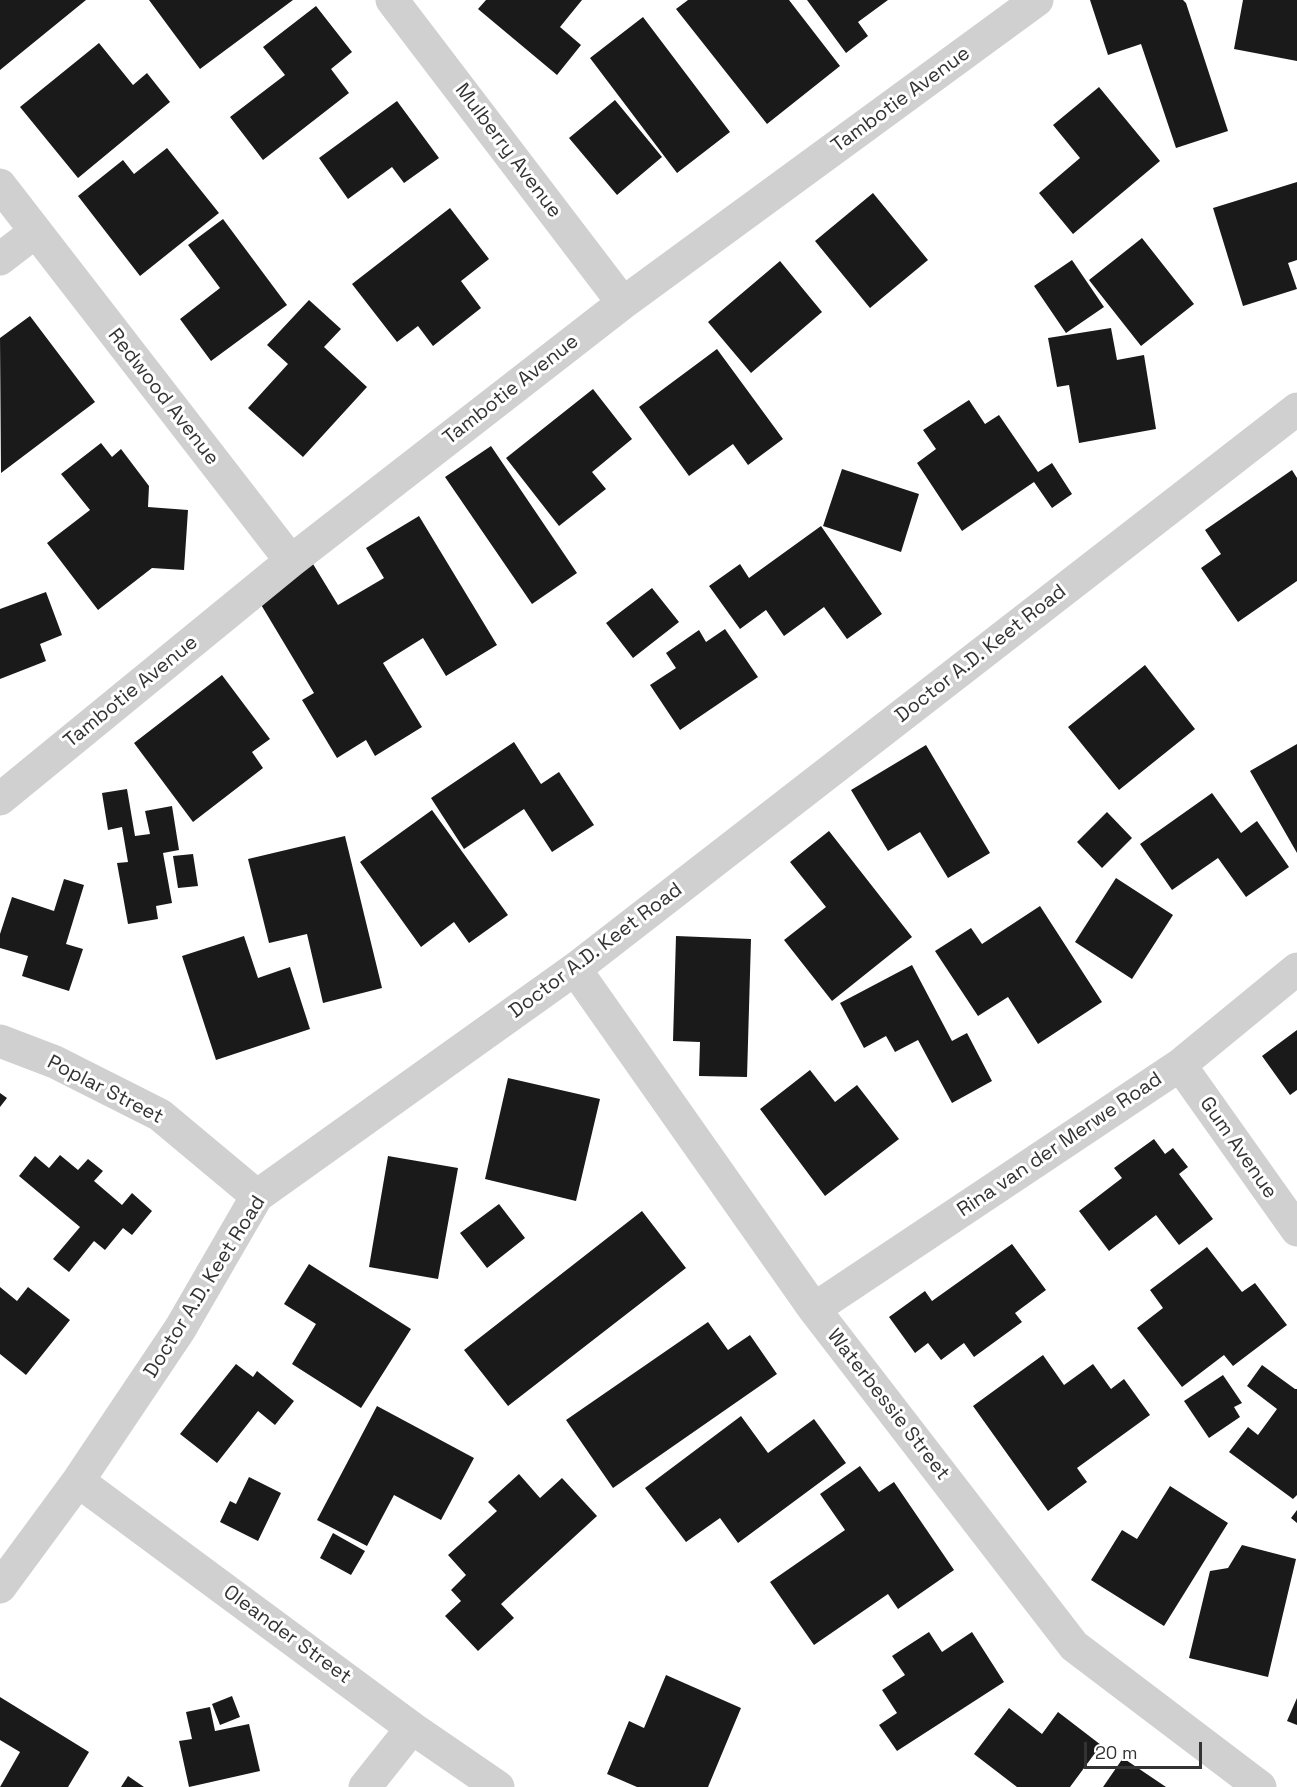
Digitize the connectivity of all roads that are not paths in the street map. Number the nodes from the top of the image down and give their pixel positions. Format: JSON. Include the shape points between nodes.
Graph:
{"nodes":[{"id":1,"x":392,"y":0,"type":"edge"},
{"id":2,"x":1037,"y":0,"type":"edge"},
{"id":3,"x":0,"y":185,"type":"edge"},
{"id":4,"x":35,"y":232,"type":"junction"},
{"id":5,"x":0,"y":259,"type":"edge"},
{"id":6,"x":623,"y":303,"type":"junction"},
{"id":7,"x":1297,"y":410,"type":"edge"},
{"id":8,"x":291,"y":561,"type":"junction"},
{"id":9,"x":0,"y":799,"type":"edge"},
{"id":10,"x":575,"y":969,"type":"junction"},
{"id":11,"x":1297,"y":969,"type":"edge"},
{"id":12,"x":0,"y":1041,"type":"edge"},
{"id":13,"x":1180,"y":1065,"type":"junction"},
{"id":14,"x":257,"y":1196,"type":"junction"},
{"id":15,"x":1297,"y":1230,"type":"edge"},
{"id":16,"x":814,"y":1309,"type":"junction"},
{"id":17,"x":78,"y":1481,"type":"junction"},
{"id":18,"x":0,"y":1587,"type":"edge"},
{"id":19,"x":412,"y":1728,"type":"junction"},
{"id":20,"x":365,"y":1787,"type":"edge"},
{"id":21,"x":498,"y":1787,"type":"edge"},
{"id":22,"x":1260,"y":1787,"type":"edge"}],
"edges":[{"from":1,"to":6,"type":"street","name":"Mulberry Avenue"},
{"from":2,"to":6,"type":"street","name":"Tambotie Avenue"},
{"from":3,"to":4,"type":"street","name":"Redwood Avenue"},
{"from":4,"to":5,"type":"street"},
{"from":4,"to":8,"type":"street","name":"Redwood Avenue"},
{"from":6,"to":8,"type":"street","name":"Tambotie Avenue"},
{"from":7,"to":10,"type":"street","name":"Doctor A.D. Keet Road"},
{"from":8,"to":9,"type":"street","name":"Tambotie Avenue"},
{"from":10,"to":14,"type":"street","name":"Doctor A.D. Keet Road"},
{"from":10,"to":16,"type":"street","name":"Waterbessie Street"},
{"from":11,"to":13,"type":"street","name":"Rina van der Merwe Road"},
{"from":12,"to":14,"type":"street","name":"Poplar Street","via":[[55,1062],[160,1115]]},
{"from":13,"to":15,"type":"street","name":"Gum Avenue"},
{"from":13,"to":16,"type":"street","name":"Rina van der Merwe Road"},
{"from":14,"to":17,"type":"street","name":"Doctor A.D. Keet Road","via":[[180,1329]]},
{"from":16,"to":22,"type":"street","name":"Waterbessie Street","via":[[1074,1646]]},
{"from":17,"to":18,"type":"street","name":"Doctor A.D. Keet Road"},
{"from":17,"to":19,"type":"street","name":"Oleander Street"},
{"from":19,"to":20,"type":"street"},
{"from":19,"to":21,"type":"street","name":"Oleander Street"}]}
